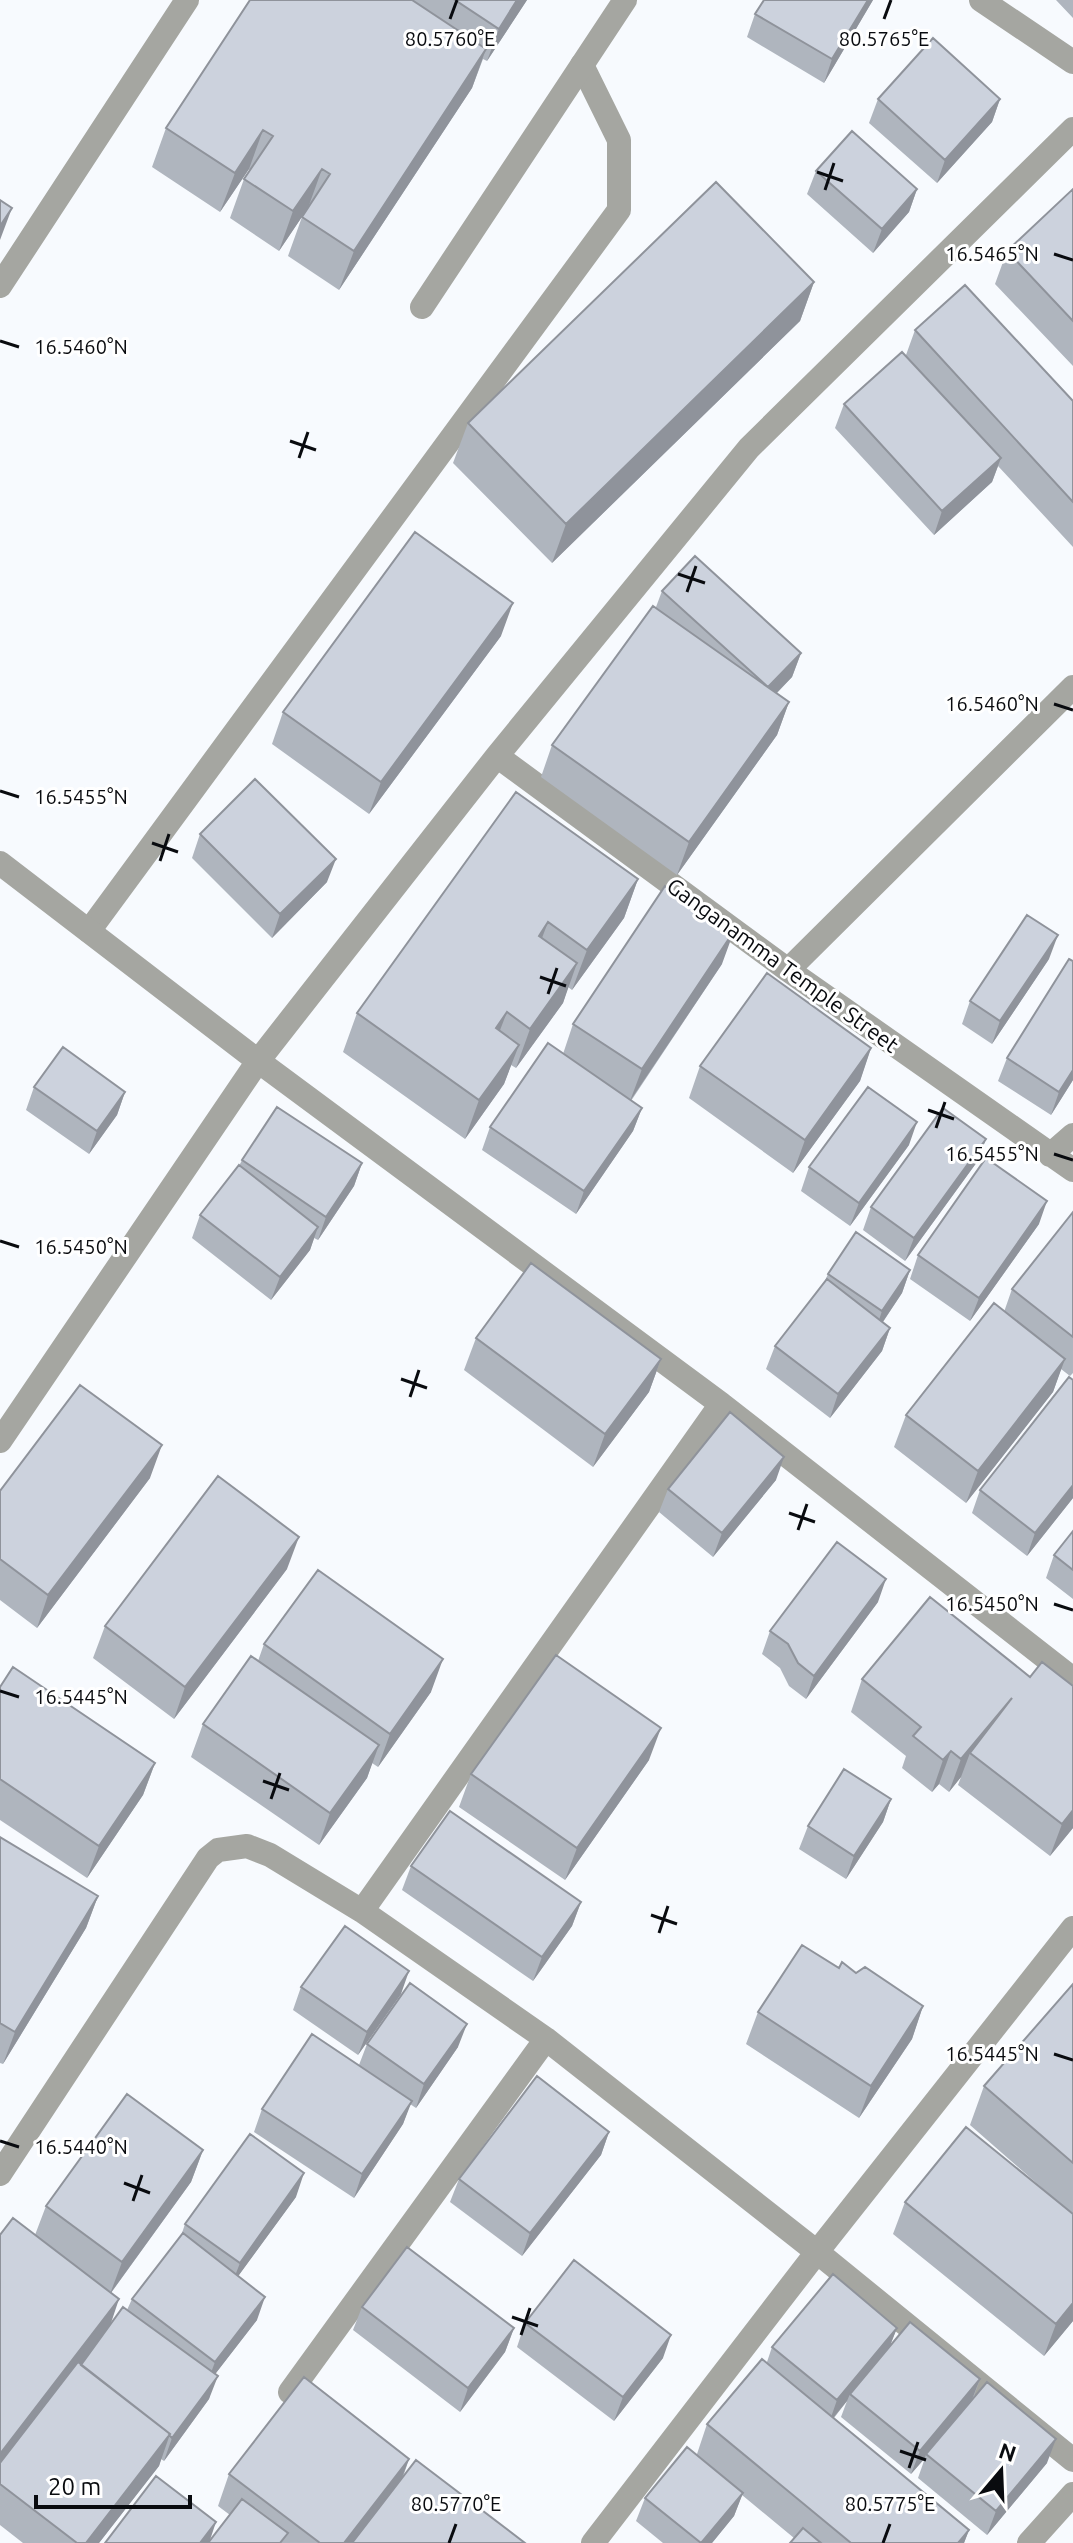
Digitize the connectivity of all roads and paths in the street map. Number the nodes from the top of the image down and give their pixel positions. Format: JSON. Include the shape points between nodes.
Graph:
{"nodes":[{"id":1,"x":187,"y":0,"type":"edge"},
{"id":2,"x":625,"y":0,"type":"edge"},
{"id":3,"x":981,"y":0,"type":"edge"},
{"id":4,"x":1073,"y":62,"type":"edge"},
{"id":5,"x":582,"y":65,"type":"junction"},
{"id":6,"x":1073,"y":129,"type":"edge"},
{"id":7,"x":0,"y":286,"type":"edge"},
{"id":8,"x":422,"y":307,"type":"dead end"},
{"id":9,"x":1073,"y":687,"type":"edge"},
{"id":10,"x":497,"y":756,"type":"junction"},
{"id":11,"x":0,"y":863,"type":"edge"},
{"id":12,"x":89,"y":931,"type":"junction"},
{"id":13,"x":788,"y":970,"type":"junction"},
{"id":14,"x":258,"y":1061,"type":"junction"},
{"id":15,"x":1073,"y":1135,"type":"edge"},
{"id":16,"x":1050,"y":1155,"type":"junction"},
{"id":17,"x":1073,"y":1170,"type":"edge"},
{"id":18,"x":721,"y":1404,"type":"junction"},
{"id":19,"x":0,"y":1441,"type":"edge"},
{"id":20,"x":1073,"y":1679,"type":"edge"},
{"id":21,"x":362,"y":1911,"type":"junction"},
{"id":22,"x":1073,"y":1928,"type":"edge"},
{"id":23,"x":546,"y":2039,"type":"junction"},
{"id":24,"x":0,"y":2174,"type":"edge"},
{"id":25,"x":817,"y":2252,"type":"junction"},
{"id":26,"x":290,"y":2392,"type":"edge"},
{"id":27,"x":1073,"y":2460,"type":"edge"},
{"id":28,"x":1073,"y":2494,"type":"edge"},
{"id":29,"x":593,"y":2543,"type":"edge"},
{"id":30,"x":1029,"y":2543,"type":"edge"}],
"edges":[{"from":1,"to":7,"type":"street"},
{"from":2,"to":5,"type":"street"},
{"from":3,"to":4,"type":"street"},
{"from":5,"to":8,"type":"street"},
{"from":5,"to":12,"type":"street","via":[[619,140],[619,210]]},
{"from":6,"to":10,"type":"street","via":[[749,448]]},
{"from":9,"to":13,"type":"street"},
{"from":10,"to":13,"type":"street","name":"Ganganamma Temple Street"},
{"from":10,"to":14,"type":"street"},
{"from":11,"to":12,"type":"street"},
{"from":12,"to":14,"type":"street"},
{"from":13,"to":16,"type":"street","name":"Ganganamma Temple Street"},
{"from":14,"to":18,"type":"street"},
{"from":14,"to":19,"type":"street"},
{"from":15,"to":16,"type":"street"},
{"from":16,"to":17,"type":"street","name":"Ganganamma Temple Street"},
{"from":18,"to":20,"type":"street"},
{"from":18,"to":21,"type":"street"},
{"from":21,"to":23,"type":"street"},
{"from":21,"to":24,"type":"street","via":[[270,1855],[247,1846],[218,1850]]},
{"from":22,"to":25,"type":"street"},
{"from":23,"to":25,"type":"street"},
{"from":23,"to":26,"type":"street"},
{"from":25,"to":27,"type":"street"},
{"from":25,"to":29,"type":"street"},
{"from":28,"to":30,"type":"street"}]}
